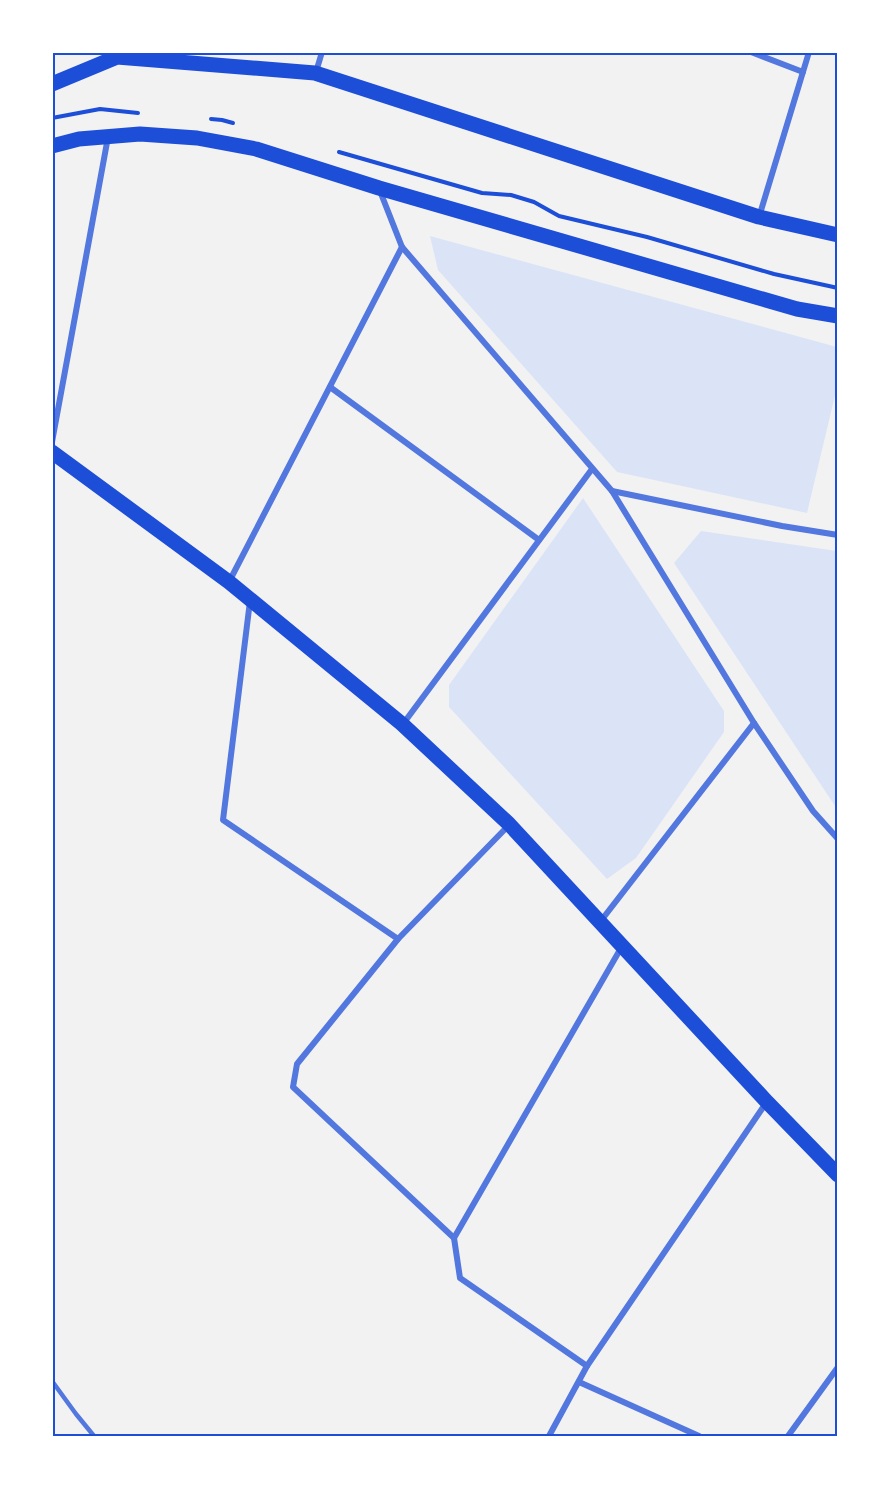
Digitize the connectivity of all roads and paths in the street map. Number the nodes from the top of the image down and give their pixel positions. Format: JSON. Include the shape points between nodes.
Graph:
{"nodes":[{"id":1,"x":322,"y":52,"type":"edge"},
{"id":2,"x":752,"y":52,"type":"edge"},
{"id":3,"x":809,"y":52,"type":"edge"},
{"id":4,"x":118,"y":55,"type":"edge"},
{"id":5,"x":803,"y":72,"type":"junction"},
{"id":6,"x":315,"y":73,"type":"junction"},
{"id":7,"x":52,"y":84,"type":"edge"},
{"id":8,"x":108,"y":136,"type":"junction"},
{"id":9,"x":52,"y":146,"type":"edge"},
{"id":10,"x":379,"y":188,"type":"junction"},
{"id":11,"x":759,"y":217,"type":"junction"},
{"id":12,"x":837,"y":236,"type":"edge"},
{"id":13,"x":402,"y":248,"type":"junction"},
{"id":14,"x":837,"y":316,"type":"edge"},
{"id":15,"x":330,"y":387,"type":"junction"},
{"id":16,"x":52,"y":442,"type":"edge"},
{"id":17,"x":52,"y":452,"type":"edge"},
{"id":18,"x":592,"y":469,"type":"junction"},
{"id":19,"x":612,"y":491,"type":"junction"},
{"id":20,"x":837,"y":535,"type":"edge"},
{"id":21,"x":539,"y":540,"type":"junction"},
{"id":22,"x":230,"y":582,"type":"junction"},
{"id":23,"x":250,"y":599,"type":"junction"},
{"id":24,"x":754,"y":723,"type":"junction"},
{"id":25,"x":402,"y":724,"type":"junction"},
{"id":26,"x":509,"y":824,"type":"junction"},
{"id":27,"x":837,"y":839,"type":"edge"},
{"id":28,"x":600,"y":923,"type":"junction"},
{"id":29,"x":398,"y":939,"type":"junction"},
{"id":30,"x":621,"y":946,"type":"junction"},
{"id":31,"x":767,"y":1102,"type":"junction"},
{"id":32,"x":837,"y":1175,"type":"edge"},
{"id":33,"x":454,"y":1238,"type":"junction"},
{"id":34,"x":587,"y":1366,"type":"junction"},
{"id":35,"x":837,"y":1367,"type":"edge"},
{"id":36,"x":52,"y":1381,"type":"edge"},
{"id":37,"x":579,"y":1382,"type":"junction"},
{"id":38,"x":94,"y":1437,"type":"edge"},
{"id":39,"x":549,"y":1437,"type":"edge"},
{"id":40,"x":699,"y":1437,"type":"edge"},
{"id":41,"x":788,"y":1437,"type":"edge"}],
"edges":[{"from":1,"to":6,"type":"street"},
{"from":2,"to":5,"type":"street"},
{"from":3,"to":5,"type":"street"},
{"from":4,"to":6,"type":"main road"},
{"from":4,"to":7,"type":"main road"},
{"from":5,"to":11,"type":"street"},
{"from":6,"to":11,"type":"main road"},
{"from":8,"to":9,"type":"main road"},
{"from":8,"to":10,"type":"main road","via":[[197,138],[255,148]]},
{"from":8,"to":16,"type":"street"},
{"from":10,"to":13,"type":"street"},
{"from":10,"to":14,"type":"main road","via":[[797,309]]},
{"from":11,"to":12,"type":"main road"},
{"from":13,"to":15,"type":"street"},
{"from":13,"to":18,"type":"street"},
{"from":15,"to":21,"type":"street"},
{"from":15,"to":22,"type":"street"},
{"from":17,"to":22,"type":"main road"},
{"from":18,"to":19,"type":"street"},
{"from":18,"to":21,"type":"street"},
{"from":19,"to":20,"type":"street"},
{"from":19,"to":24,"type":"street"},
{"from":21,"to":25,"type":"street"},
{"from":22,"to":23,"type":"main road"},
{"from":23,"to":25,"type":"main road"},
{"from":23,"to":29,"type":"street","via":[[223,820]]},
{"from":24,"to":27,"type":"street","via":[[813,811]]},
{"from":24,"to":28,"type":"street"},
{"from":25,"to":26,"type":"main road"},
{"from":26,"to":28,"type":"main road"},
{"from":26,"to":29,"type":"street"},
{"from":28,"to":30,"type":"main road"},
{"from":29,"to":33,"type":"street","via":[[297,1064],[293,1087]]},
{"from":30,"to":31,"type":"main road"},
{"from":30,"to":33,"type":"street"},
{"from":31,"to":32,"type":"main road"},
{"from":31,"to":34,"type":"street"},
{"from":33,"to":34,"type":"street","via":[[460,1278]]},
{"from":34,"to":37,"type":"street"},
{"from":35,"to":41,"type":"street"},
{"from":36,"to":38,"type":"lane"},
{"from":37,"to":39,"type":"street"},
{"from":37,"to":40,"type":"street"}]}
